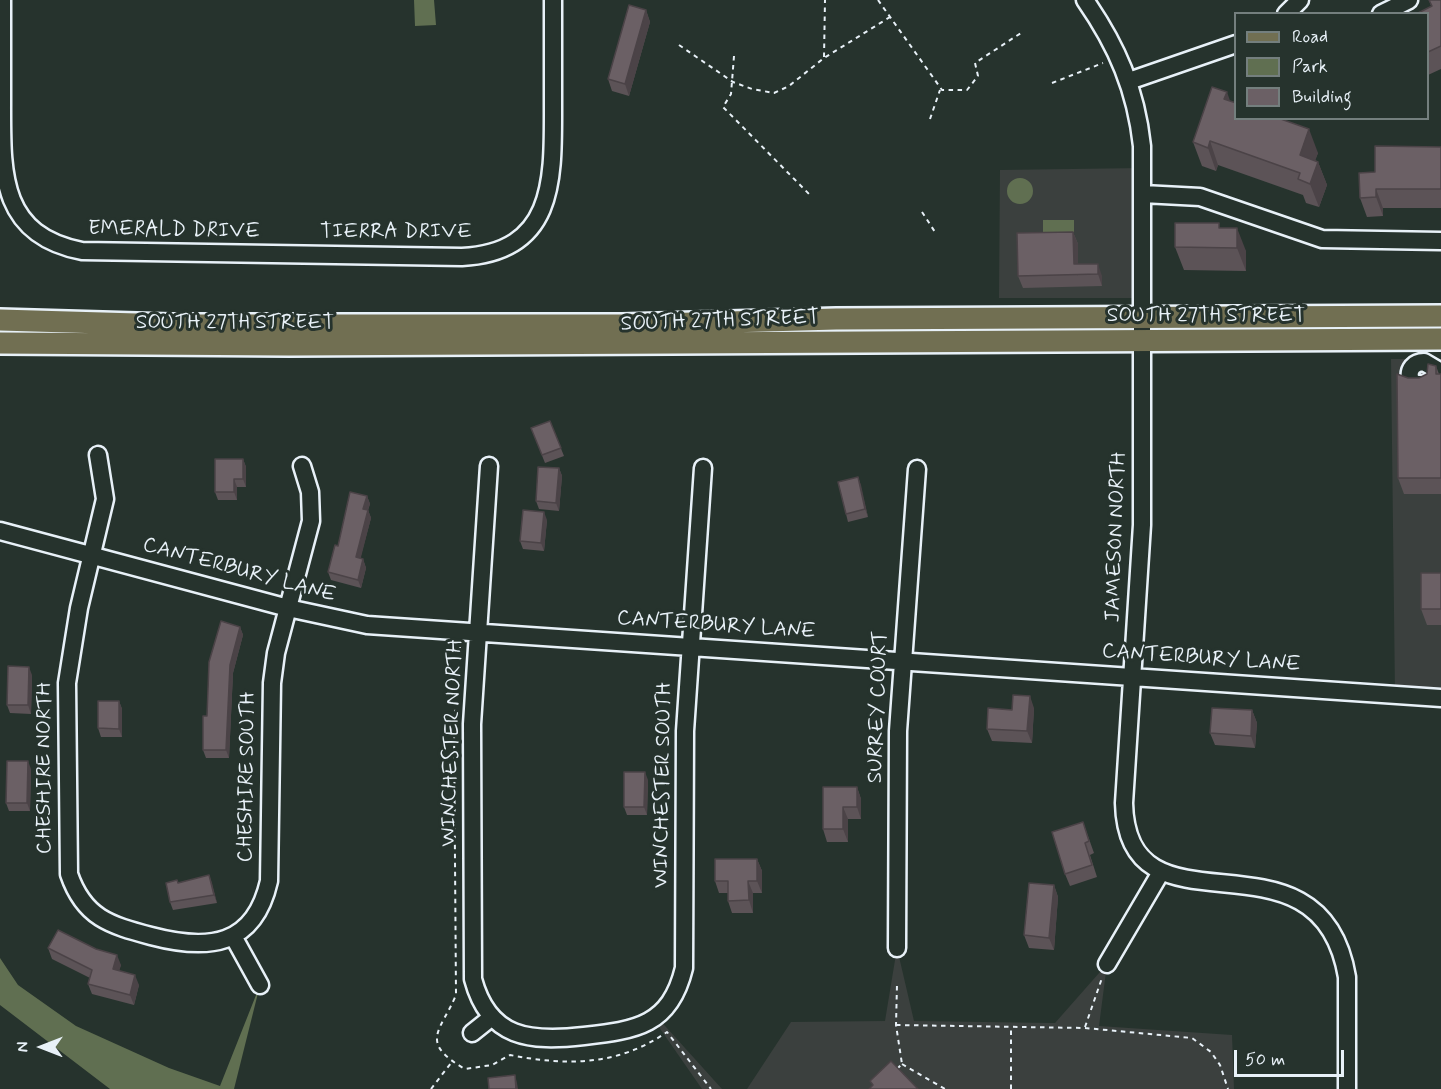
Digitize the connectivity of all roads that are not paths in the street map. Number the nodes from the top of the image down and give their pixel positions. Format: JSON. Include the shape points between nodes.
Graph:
{"nodes":[{"id":1,"x":2,"y":0,"type":"edge"},
{"id":2,"x":553,"y":0,"type":"edge"},
{"id":3,"x":1085,"y":0,"type":"edge"},
{"id":4,"x":1300,"y":0,"type":"edge"},
{"id":5,"x":1409,"y":0,"type":"edge"},
{"id":6,"x":1288,"y":12,"type":"edge"},
{"id":7,"x":1385,"y":12,"type":"edge"},
{"id":8,"x":1234,"y":45,"type":"edge"},
{"id":9,"x":1129,"y":81,"type":"junction"},
{"id":10,"x":1143,"y":194,"type":"junction"},
{"id":11,"x":1441,"y":241,"type":"edge"},
{"id":12,"x":271,"y":256,"type":"joint"},
{"id":13,"x":1441,"y":316,"type":"edge"},
{"id":14,"x":1143,"y":317,"type":"junction"},
{"id":15,"x":0,"y":320,"type":"edge"},
{"id":16,"x":1441,"y":339,"type":"edge"},
{"id":17,"x":1143,"y":340,"type":"junction"},
{"id":18,"x":0,"y":343,"type":"edge"},
{"id":19,"x":1441,"y":372,"type":"edge"},
{"id":20,"x":1424,"y":384,"type":"edge"},
{"id":21,"x":98,"y":455,"type":"dead end"},
{"id":22,"x":302,"y":466,"type":"dead end"},
{"id":23,"x":489,"y":466,"type":"dead end"},
{"id":24,"x":704,"y":468,"type":"dead end"},
{"id":25,"x":917,"y":469,"type":"dead end"},
{"id":26,"x":0,"y":531,"type":"edge"},
{"id":27,"x":92,"y":555,"type":"junction"},
{"id":28,"x":288,"y":608,"type":"junction"},
{"id":29,"x":478,"y":633,"type":"junction"},
{"id":30,"x":691,"y":647,"type":"junction"},
{"id":31,"x":902,"y":661,"type":"junction"},
{"id":32,"x":1133,"y":677,"type":"junction"},
{"id":33,"x":1441,"y":698,"type":"edge"},
{"id":34,"x":1161,"y":872,"type":"junction"},
{"id":35,"x":150,"y":936,"type":"joint"},
{"id":36,"x":233,"y":936,"type":"junction"},
{"id":37,"x":897,"y":948,"type":"dead end"},
{"id":38,"x":1107,"y":964,"type":"road end"},
{"id":39,"x":260,"y":985,"type":"dead end"},
{"id":40,"x":492,"y":1017,"type":"junction"},
{"id":41,"x":472,"y":1033,"type":"dead end"},
{"id":42,"x":582,"y":1036,"type":"joint"},
{"id":43,"x":1347,"y":1089,"type":"edge"}],
"edges":[{"from":1,"to":12,"type":"street","name":"EMERALD DRIVE","via":[[2,173],[13,207],[24,221],[50,241],[82,251]]},
{"from":2,"to":12,"type":"street","name":"TIERRA DRIVE","via":[[551,183],[535,221],[520,238],[484,256]]},
{"from":3,"to":9,"type":"street","name":"JAMESON NORTH","via":[[1104,27]]},
{"from":4,"to":6,"type":"street"},
{"from":5,"to":7,"type":"street"},
{"from":8,"to":9,"type":"street"},
{"from":9,"to":10,"type":"street","name":"JAMESON NORTH","via":[[1139,119]]},
{"from":10,"to":11,"type":"street","via":[[1200,197],[1335,241]]},
{"from":10,"to":14,"type":"street","name":"JAMESON NORTH"},
{"from":13,"to":14,"type":"main road","name":"SOUTH 27TH STREET"},
{"from":14,"to":15,"type":"main road","name":"SOUTH 27TH STREET","via":[[622,325],[182,325]]},
{"from":14,"to":17,"type":"street","name":"JAMESON NORTH"},
{"from":16,"to":17,"type":"main road","name":"SOUTH 27TH STREET"},
{"from":17,"to":18,"type":"main road","name":"SOUTH 27TH STREET"},
{"from":17,"to":32,"type":"street","name":"JAMESON NORTH","via":[[1142,525]]},
{"from":19,"to":20,"type":"street","via":[[1424,362],[1414,365],[1410,379],[1415,384]]},
{"from":21,"to":27,"type":"street","name":"CHESHIRE NORTH","via":[[105,499]]},
{"from":22,"to":28,"type":"street","name":"CHESHIRE SOUTH","via":[[310,492],[311,521]]},
{"from":23,"to":29,"type":"street","name":"WINCHESTER NORTH"},
{"from":24,"to":30,"type":"street","name":"WINCHESTER SOUTH"},
{"from":25,"to":31,"type":"street","name":"SURREY COURT"},
{"from":26,"to":27,"type":"street","name":"CANTERBURY LANE"},
{"from":27,"to":28,"type":"street","name":"CANTERBURY LANE"},
{"from":27,"to":35,"type":"street","name":"CHESHIRE NORTH","via":[[72,639],[67,683],[69,874],[80,899],[99,918]]},
{"from":28,"to":29,"type":"street","name":"CANTERBURY LANE","via":[[367,625]]},
{"from":28,"to":36,"type":"street","name":"CHESHIRE SOUTH","via":[[272,683],[269,881],[258,912]]},
{"from":29,"to":30,"type":"street","name":"CANTERBURY LANE"},
{"from":29,"to":40,"type":"street","name":"WINCHESTER NORTH","via":[[472,724],[472,967],[477,992]]},
{"from":30,"to":31,"type":"street","name":"CANTERBURY LANE"},
{"from":30,"to":42,"type":"street","name":"WINCHESTER SOUTH","via":[[685,731],[684,968],[680,986],[654,1020],[626,1031]]},
{"from":31,"to":32,"type":"street","name":"CANTERBURY LANE"},
{"from":31,"to":37,"type":"street","name":"SURREY COURT"},
{"from":32,"to":33,"type":"street","name":"CANTERBURY LANE"},
{"from":32,"to":34,"type":"street","name":"JAMESON NORTH","via":[[1125,815],[1137,849]]},
{"from":34,"to":38,"type":"street"},
{"from":34,"to":43,"type":"street","name":"JAMESON NORTH","via":[[1188,881],[1270,888],[1296,898],[1317,914],[1338,943],[1347,977]]},
{"from":35,"to":36,"type":"street","name":"CHESHIRE SOUTH","via":[[192,945]]},
{"from":36,"to":39,"type":"street"},
{"from":40,"to":41,"type":"street"},
{"from":40,"to":42,"type":"street","name":"WINCHESTER NORTH","via":[[516,1034],[534,1039]]}]}
